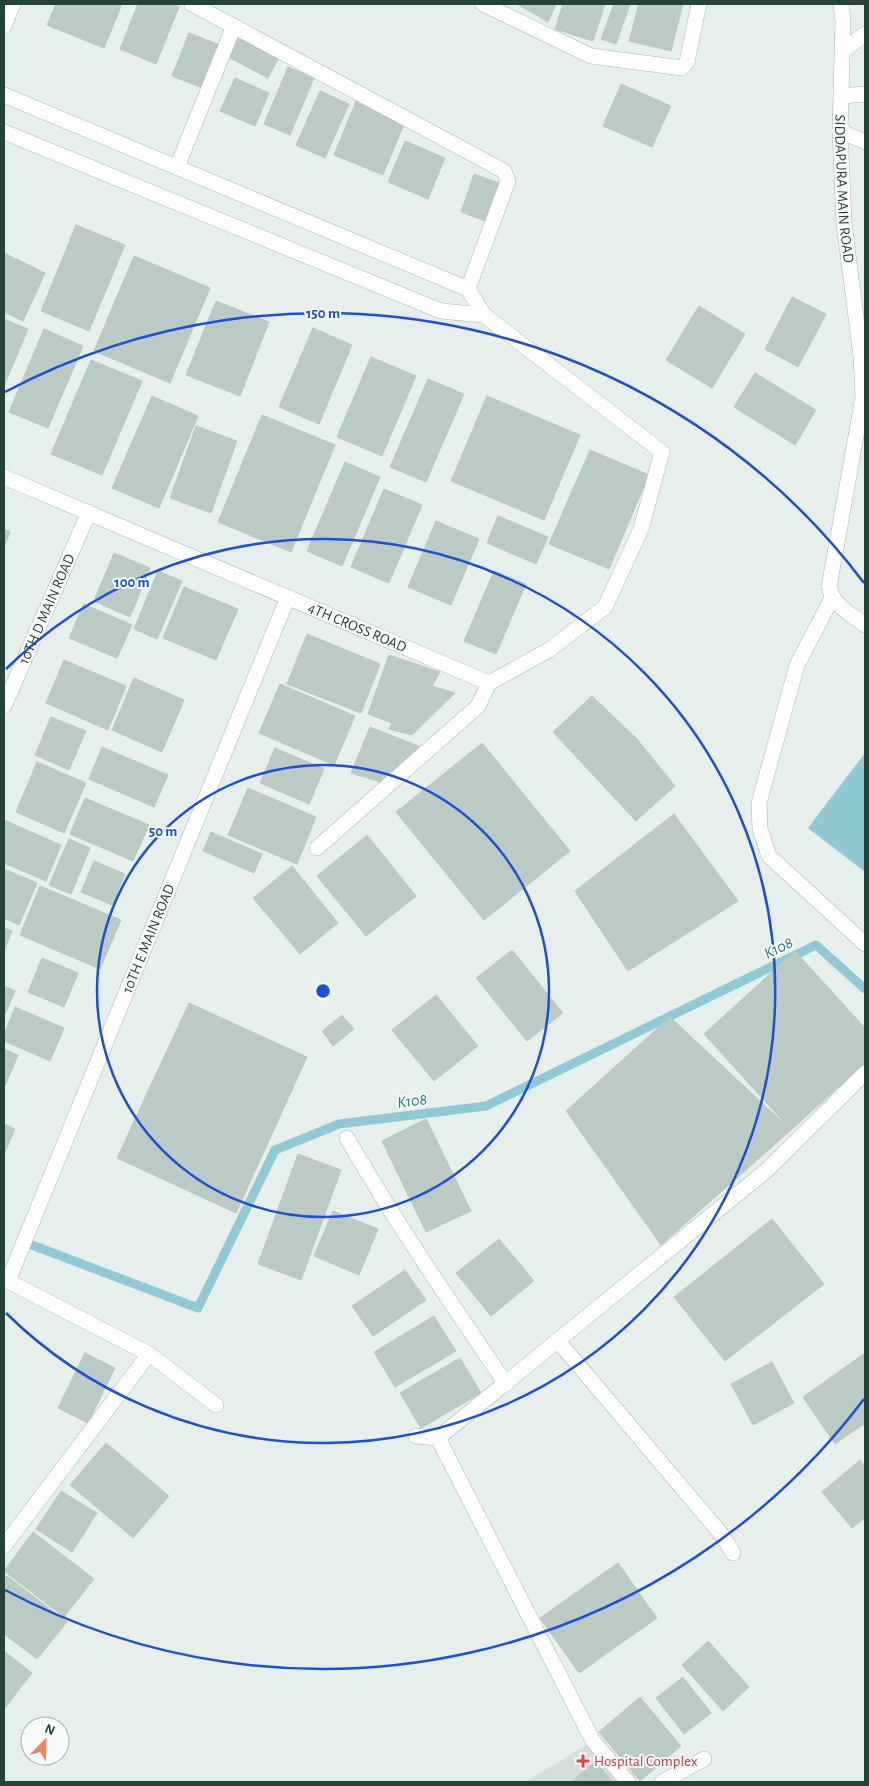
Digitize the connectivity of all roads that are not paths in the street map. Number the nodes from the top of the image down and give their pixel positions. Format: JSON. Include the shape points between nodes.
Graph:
{"nodes":[{"id":1,"x":13,"y":4,"type":"edge"},
{"id":2,"x":192,"y":4,"type":"edge"},
{"id":3,"x":699,"y":4,"type":"edge"},
{"id":4,"x":841,"y":4,"type":"edge"},
{"id":5,"x":489,"y":5,"type":"edge"},
{"id":6,"x":4,"y":26,"type":"edge"},
{"id":7,"x":234,"y":26,"type":"junction"},
{"id":8,"x":865,"y":34,"type":"edge"},
{"id":9,"x":843,"y":51,"type":"junction"},
{"id":10,"x":865,"y":94,"type":"edge"},
{"id":11,"x":4,"y":95,"type":"edge"},
{"id":12,"x":841,"y":96,"type":"junction"},
{"id":13,"x":840,"y":131,"type":"junction"},
{"id":14,"x":4,"y":132,"type":"edge"},
{"id":15,"x":865,"y":142,"type":"edge"},
{"id":16,"x":177,"y":167,"type":"junction"},
{"id":17,"x":858,"y":278,"type":"edge"},
{"id":18,"x":468,"y":289,"type":"junction"},
{"id":19,"x":484,"y":315,"type":"junction"},
{"id":20,"x":4,"y":477,"type":"edge"},
{"id":21,"x":89,"y":512,"type":"junction"},
{"id":22,"x":288,"y":597,"type":"junction"},
{"id":23,"x":832,"y":598,"type":"junction"},
{"id":24,"x":865,"y":625,"type":"edge"},
{"id":25,"x":489,"y":683,"type":"junction"},
{"id":26,"x":4,"y":706,"type":"edge"},
{"id":27,"x":317,"y":848,"type":"dead end"},
{"id":28,"x":865,"y":944,"type":"edge"},
{"id":29,"x":865,"y":1073,"type":"edge"},
{"id":30,"x":347,"y":1138,"type":"dead end"},
{"id":31,"x":6,"y":1280,"type":"edge"},
{"id":32,"x":558,"y":1341,"type":"junction"},
{"id":33,"x":149,"y":1354,"type":"junction"},
{"id":34,"x":506,"y":1384,"type":"junction"},
{"id":35,"x":216,"y":1405,"type":"dead end"},
{"id":36,"x":416,"y":1436,"type":"dead end"},
{"id":37,"x":438,"y":1438,"type":"junction"},
{"id":38,"x":4,"y":1546,"type":"edge"},
{"id":39,"x":733,"y":1553,"type":"dead end"},
{"id":40,"x":704,"y":1759,"type":"dead end"},
{"id":41,"x":628,"y":1782,"type":"edge"},
{"id":42,"x":662,"y":1782,"type":"edge"}],
"edges":[{"from":1,"to":6,"type":"street"},
{"from":2,"to":7,"type":"street"},
{"from":3,"to":5,"type":"street","via":[[688,62],[682,68],[591,56]]},
{"from":4,"to":9,"type":"street","name":"SIDDAPURA MAIN ROAD"},
{"from":7,"to":16,"type":"street"},
{"from":7,"to":18,"type":"street","via":[[504,171],[508,181]]},
{"from":8,"to":9,"type":"street"},
{"from":9,"to":12,"type":"street","name":"SIDDAPURA MAIN ROAD"},
{"from":10,"to":12,"type":"street"},
{"from":11,"to":16,"type":"street"},
{"from":12,"to":13,"type":"street","name":"SIDDAPURA MAIN ROAD"},
{"from":13,"to":15,"type":"street"},
{"from":13,"to":17,"type":"street","name":"SIDDAPURA MAIN ROAD","via":[[844,223]]},
{"from":14,"to":19,"type":"street","via":[[441,312]]},
{"from":16,"to":18,"type":"street"},
{"from":17,"to":23,"type":"street","name":"SIDDAPURA MAIN ROAD","via":[[863,397],[829,587]]},
{"from":18,"to":19,"type":"street"},
{"from":19,"to":25,"type":"street","via":[[662,452],[641,529],[605,606],[550,650]]},
{"from":20,"to":21,"type":"street","name":"4TH CROSS ROAD"},
{"from":21,"to":22,"type":"street","name":"4TH CROSS ROAD"},
{"from":21,"to":26,"type":"street","name":"10TH D MAIN ROAD"},
{"from":22,"to":25,"type":"street","name":"4TH CROSS ROAD"},
{"from":22,"to":31,"type":"street","name":"10TH E MAIN ROAD"},
{"from":23,"to":24,"type":"street"},
{"from":23,"to":28,"type":"street","via":[[797,665],[760,803],[760,829],[769,856]]},
{"from":25,"to":27,"type":"street","via":[[478,706]]},
{"from":29,"to":32,"type":"street","via":[[767,1170]]},
{"from":30,"to":34,"type":"street","via":[[418,1255]]},
{"from":31,"to":33,"type":"street"},
{"from":32,"to":34,"type":"street"},
{"from":32,"to":39,"type":"street","via":[[722,1535]]},
{"from":33,"to":35,"type":"street"},
{"from":33,"to":38,"type":"street"},
{"from":34,"to":37,"type":"street"},
{"from":36,"to":37,"type":"street"},
{"from":37,"to":41,"type":"street","via":[[593,1741]]},
{"from":40,"to":42,"type":"street"}]}
